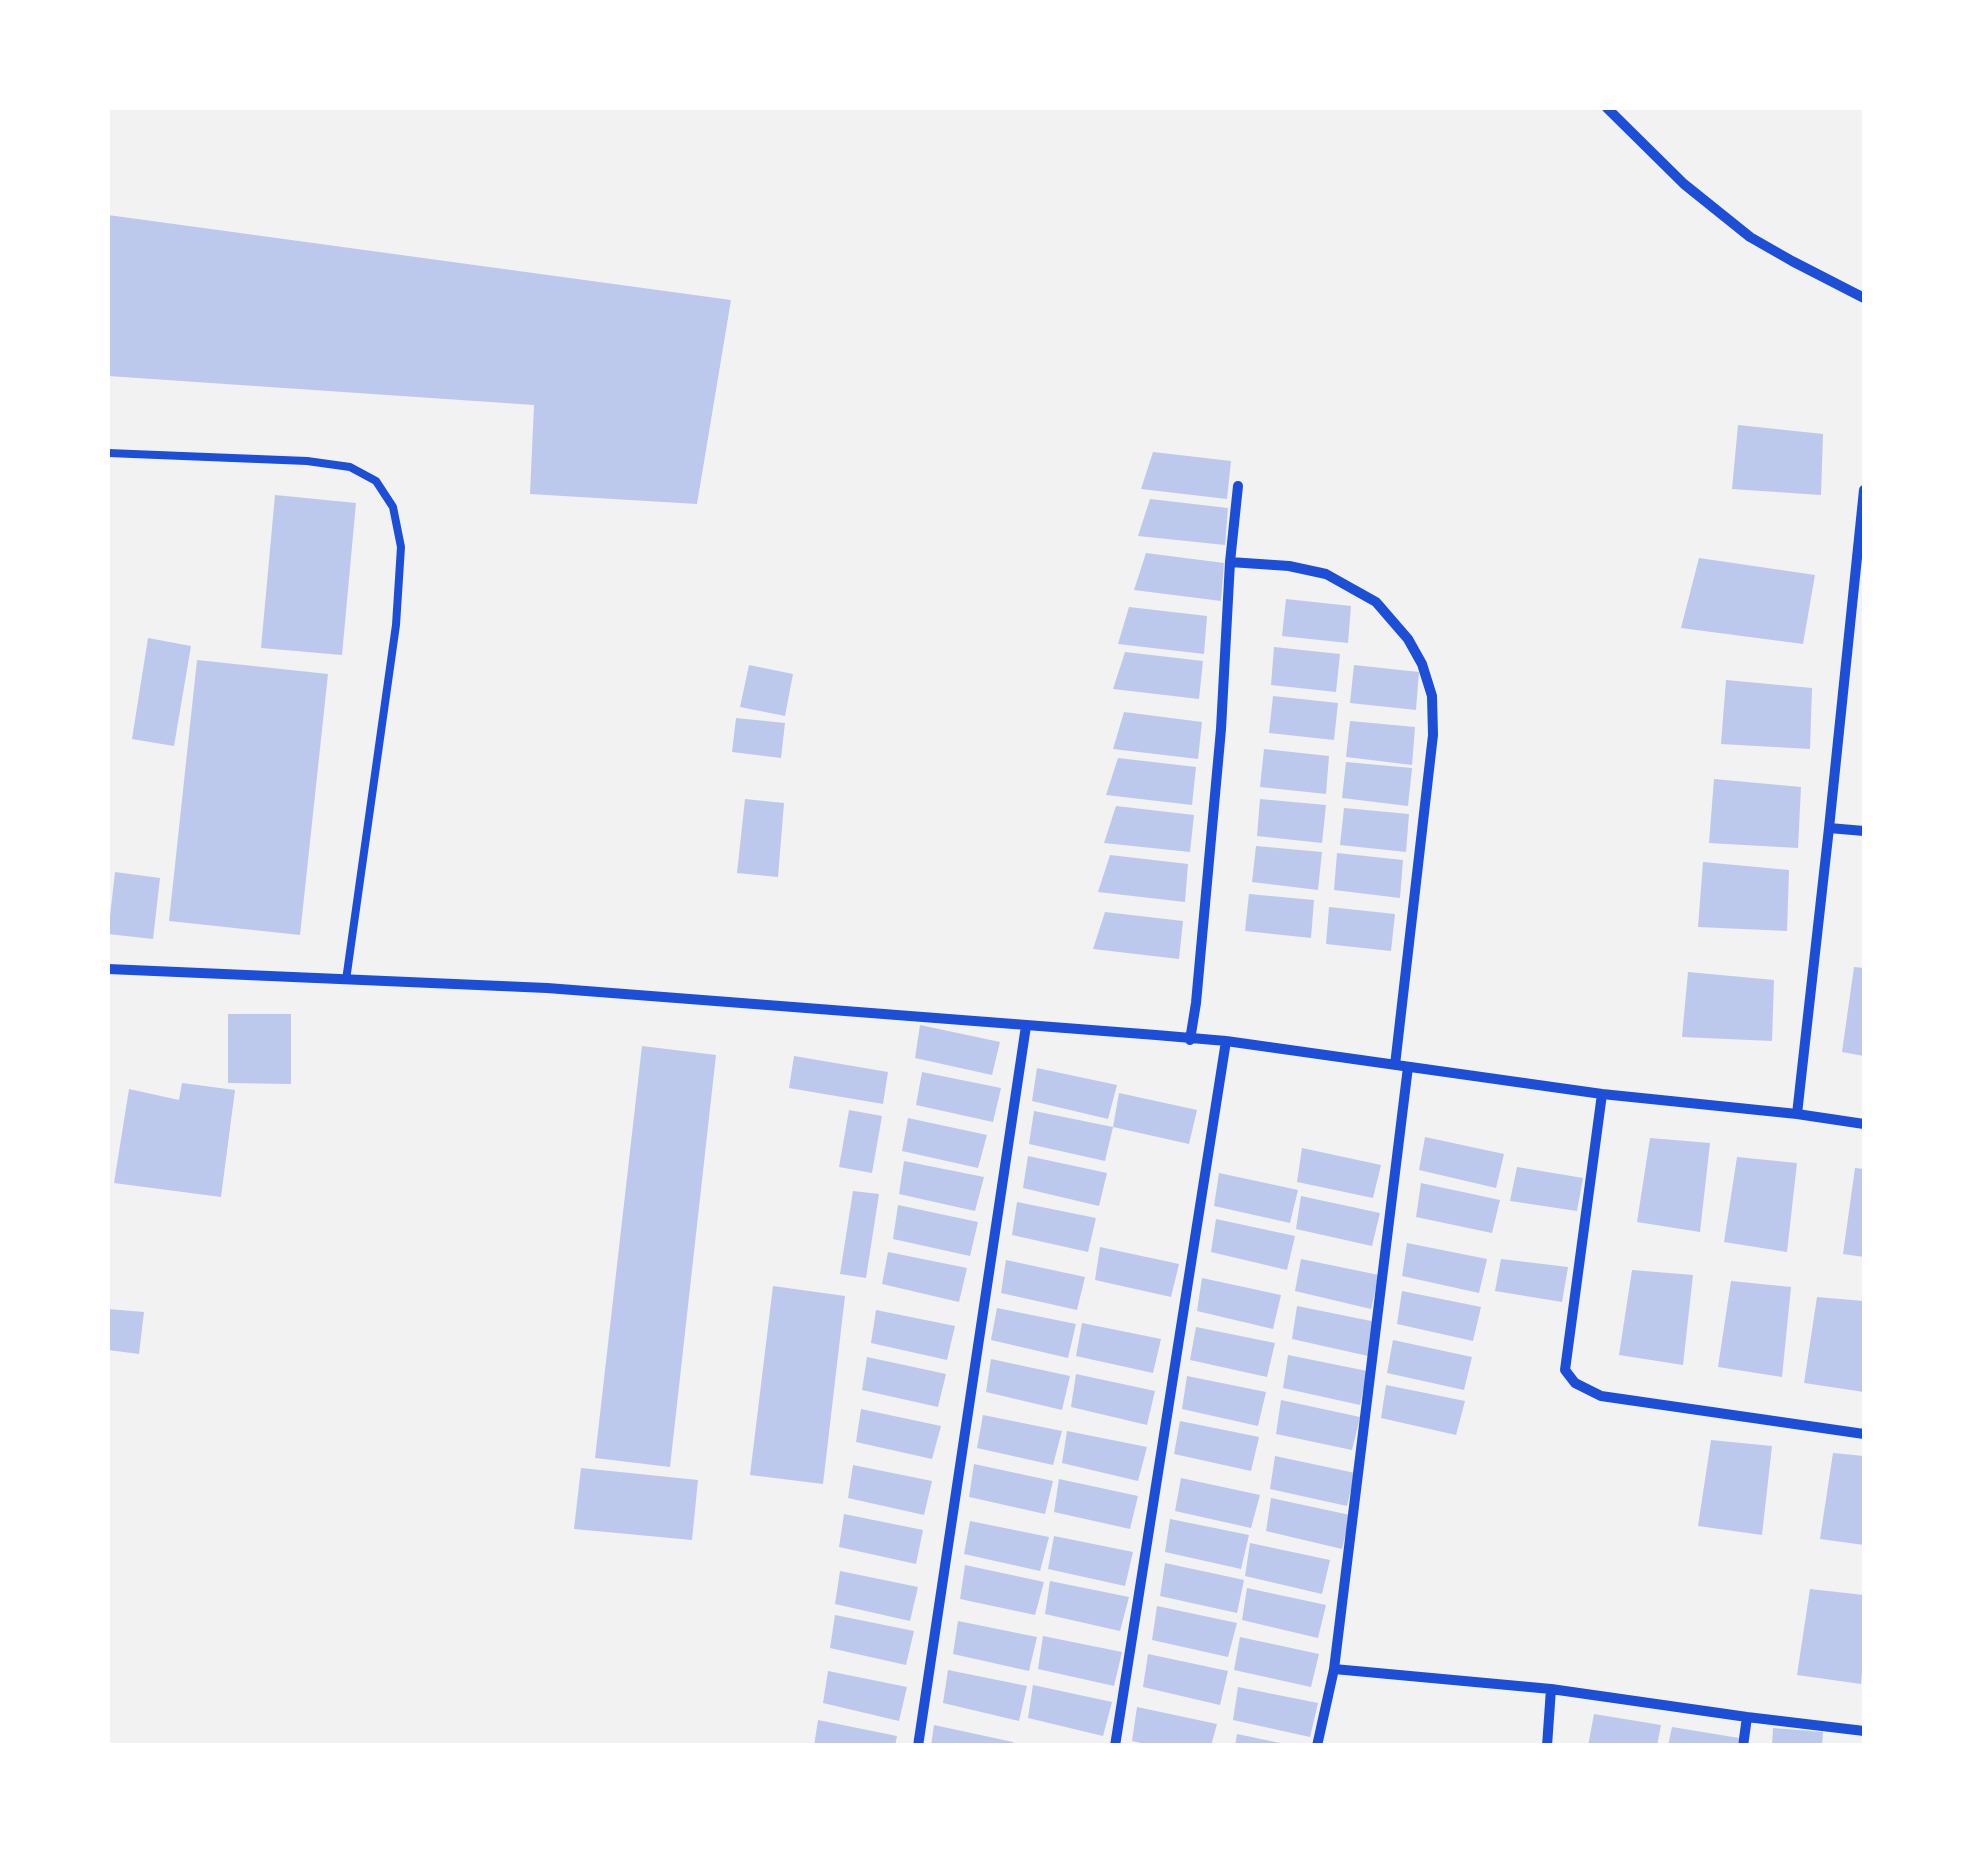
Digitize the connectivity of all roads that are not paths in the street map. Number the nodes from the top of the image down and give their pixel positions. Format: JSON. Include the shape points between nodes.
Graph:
{"nodes":[{"id":1,"x":1607,"y":108,"type":"edge"},
{"id":2,"x":1864,"y":298,"type":"edge"},
{"id":3,"x":108,"y":453,"type":"edge"},
{"id":4,"x":1238,"y":486,"type":"dead end"},
{"id":5,"x":1864,"y":490,"type":"edge"},
{"id":6,"x":1863,"y":524,"type":"edge"},
{"id":7,"x":1230,"y":562,"type":"junction"},
{"id":8,"x":1828,"y":828,"type":"junction"},
{"id":9,"x":1864,"y":831,"type":"edge"},
{"id":10,"x":108,"y":969,"type":"edge"},
{"id":11,"x":346,"y":980,"type":"junction"},
{"id":12,"x":1026,"y":1026,"type":"junction"},
{"id":13,"x":1190,"y":1040,"type":"junction"},
{"id":14,"x":1226,"y":1041,"type":"junction"},
{"id":15,"x":1394,"y":1065,"type":"junction"},
{"id":16,"x":1408,"y":1067,"type":"junction"},
{"id":17,"x":1602,"y":1094,"type":"junction"},
{"id":18,"x":1796,"y":1114,"type":"junction"},
{"id":19,"x":1864,"y":1124,"type":"edge"},
{"id":20,"x":1864,"y":1434,"type":"edge"},
{"id":21,"x":1334,"y":1670,"type":"junction"},
{"id":22,"x":1552,"y":1689,"type":"junction"},
{"id":23,"x":1747,"y":1717,"type":"junction"},
{"id":24,"x":1864,"y":1731,"type":"edge"},
{"id":25,"x":918,"y":1746,"type":"edge"},
{"id":26,"x":1115,"y":1746,"type":"edge"},
{"id":27,"x":1317,"y":1746,"type":"edge"},
{"id":28,"x":1547,"y":1746,"type":"edge"},
{"id":29,"x":1743,"y":1746,"type":"edge"}],
"edges":[{"from":1,"to":2,"type":"street","via":[[1725,219]]},
{"from":3,"to":11,"type":"lane","via":[[350,467],[376,481],[393,507],[401,547],[396,625]]},
{"from":4,"to":7,"type":"street"},
{"from":5,"to":6,"type":"street"},
{"from":6,"to":8,"type":"street"},
{"from":7,"to":13,"type":"street","via":[[1222,729]]},
{"from":7,"to":15,"type":"street","via":[[1326,574],[1376,602],[1422,664],[1433,735]]},
{"from":8,"to":9,"type":"street"},
{"from":8,"to":18,"type":"street"},
{"from":10,"to":11,"type":"street"},
{"from":11,"to":12,"type":"street","via":[[547,988]]},
{"from":12,"to":13,"type":"street"},
{"from":12,"to":25,"type":"street"},
{"from":13,"to":14,"type":"street"},
{"from":14,"to":15,"type":"street"},
{"from":14,"to":26,"type":"street"},
{"from":15,"to":16,"type":"street"},
{"from":16,"to":17,"type":"street"},
{"from":16,"to":21,"type":"street"},
{"from":17,"to":18,"type":"street"},
{"from":17,"to":20,"type":"street","via":[[1565,1370],[1575,1383],[1600,1396]]},
{"from":18,"to":19,"type":"street"},
{"from":21,"to":22,"type":"street"},
{"from":21,"to":27,"type":"street"},
{"from":22,"to":23,"type":"street"},
{"from":22,"to":28,"type":"street"},
{"from":23,"to":24,"type":"street"},
{"from":23,"to":29,"type":"street"}]}
